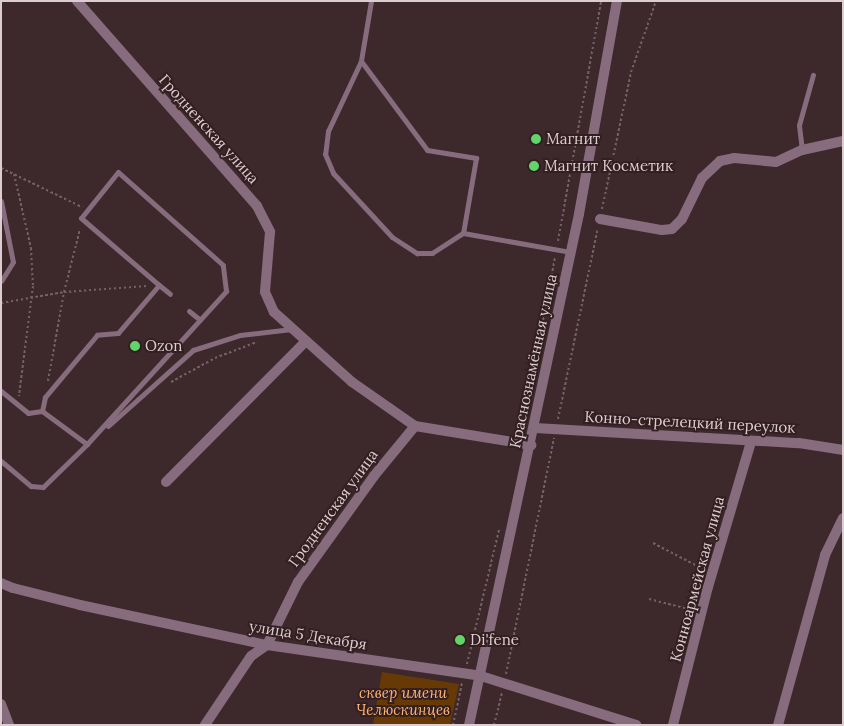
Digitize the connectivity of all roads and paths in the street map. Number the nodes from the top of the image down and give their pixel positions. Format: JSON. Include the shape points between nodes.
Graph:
{"nodes":[{"id":1,"x":77,"y":1,"type":"edge"},
{"id":2,"x":371,"y":1,"type":"edge"},
{"id":3,"x":601,"y":1,"type":"edge"},
{"id":4,"x":617,"y":1,"type":"edge"},
{"id":5,"x":361,"y":61,"type":"junction"},
{"id":6,"x":813,"y":75,"type":"dead end"},
{"id":7,"x":843,"y":141,"type":"edge"},
{"id":8,"x":802,"y":150,"type":"junction"},
{"id":9,"x":1,"y":168,"type":"edge"},
{"id":10,"x":14,"y":174,"type":"junction"},
{"id":11,"x":1,"y":200,"type":"edge"},
{"id":12,"x":88,"y":210,"type":"junction"},
{"id":13,"x":82,"y":219,"type":"junction"},
{"id":14,"x":600,"y":219,"type":"dead end"},
{"id":15,"x":463,"y":233,"type":"junction"},
{"id":16,"x":556,"y":249,"type":"junction"},
{"id":17,"x":571,"y":252,"type":"junction"},
{"id":18,"x":1,"y":281,"type":"edge"},
{"id":19,"x":159,"y":285,"type":"junction"},
{"id":20,"x":64,"y":292,"type":"junction"},
{"id":21,"x":170,"y":294,"type":"dead end"},
{"id":22,"x":31,"y":298,"type":"junction"},
{"id":23,"x":1,"y":303,"type":"edge"},
{"id":24,"x":189,"y":311,"type":"dead end"},
{"id":25,"x":200,"y":320,"type":"junction"},
{"id":26,"x":292,"y":329,"type":"junction"},
{"id":27,"x":265,"y":341,"type":"dead end"},
{"id":28,"x":305,"y":342,"type":"junction"},
{"id":29,"x":532,"y":375,"type":"dead end"},
{"id":30,"x":170,"y":383,"type":"dead end"},
{"id":31,"x":1,"y":392,"type":"edge"},
{"id":32,"x":45,"y":397,"type":"junction"},
{"id":33,"x":18,"y":406,"type":"junction"},
{"id":34,"x":42,"y":411,"type":"junction"},
{"id":35,"x":415,"y":426,"type":"junction"},
{"id":36,"x":535,"y":428,"type":"junction"},
{"id":37,"x":556,"y":429,"type":"junction"},
{"id":38,"x":751,"y":442,"type":"junction"},
{"id":39,"x":87,"y":444,"type":"junction"},
{"id":40,"x":531,"y":445,"type":"junction"},
{"id":41,"x":843,"y":450,"type":"edge"},
{"id":42,"x":1,"y":461,"type":"edge"},
{"id":43,"x":166,"y":482,"type":"dead end"},
{"id":44,"x":843,"y":518,"type":"edge"},
{"id":45,"x":500,"y":528,"type":"dead end"},
{"id":46,"x":653,"y":543,"type":"dead end"},
{"id":47,"x":713,"y":571,"type":"junction"},
{"id":48,"x":1,"y":582,"type":"edge"},
{"id":49,"x":649,"y":599,"type":"dead end"},
{"id":50,"x":702,"y":612,"type":"junction"},
{"id":51,"x":267,"y":645,"type":"junction"},
{"id":52,"x":465,"y":673,"type":"junction"},
{"id":53,"x":481,"y":676,"type":"junction"},
{"id":54,"x":504,"y":683,"type":"junction"},
{"id":55,"x":1,"y":704,"type":"edge"},
{"id":56,"x":610,"y":720,"type":"edge"},
{"id":57,"x":9,"y":725,"type":"edge"},
{"id":58,"x":205,"y":725,"type":"edge"},
{"id":59,"x":453,"y":725,"type":"edge"},
{"id":60,"x":469,"y":725,"type":"edge"},
{"id":61,"x":494,"y":725,"type":"edge"},
{"id":62,"x":636,"y":725,"type":"edge"},
{"id":63,"x":673,"y":725,"type":"edge"},
{"id":64,"x":778,"y":725,"type":"edge"}],
"edges":[{"from":1,"to":26,"type":"street","name":"Гродненская улица","via":[[257,206],[270,232],[265,292],[274,312]]},
{"from":2,"to":5,"type":"lane"},
{"from":3,"to":16,"type":"path"},
{"from":4,"to":17,"type":"street","name":"Краснознамённая улица"},
{"from":5,"to":15,"type":"lane","via":[[427,150],[476,158]]},
{"from":5,"to":15,"type":"lane","via":[[328,131],[325,154],[333,173],[392,237],[417,253],[432,253]]},
{"from":6,"to":8,"type":"lane","via":[[799,125]]},
{"from":7,"to":8,"type":"street"},
{"from":8,"to":14,"type":"street","via":[[776,162],[734,158],[720,161],[702,178],[682,219],[672,229]]},
{"from":9,"to":10,"type":"path"},
{"from":10,"to":12,"type":"path"},
{"from":10,"to":22,"type":"path","via":[[31,248]]},
{"from":11,"to":18,"type":"lane","via":[[13,262]]},
{"from":12,"to":13,"type":"lane"},
{"from":12,"to":25,"type":"lane","via":[[118,172],[224,266],[226,291]]},
{"from":13,"to":19,"type":"lane"},
{"from":13,"to":20,"type":"path"},
{"from":15,"to":16,"type":"lane"},
{"from":16,"to":17,"type":"lane"},
{"from":16,"to":29,"type":"path"},
{"from":17,"to":36,"type":"street","name":"Краснознамённая улица"},
{"from":19,"to":20,"type":"path"},
{"from":19,"to":21,"type":"lane"},
{"from":19,"to":32,"type":"lane","via":[[118,333],[97,335]]},
{"from":20,"to":22,"type":"path"},
{"from":20,"to":32,"type":"path"},
{"from":22,"to":23,"type":"path"},
{"from":22,"to":33,"type":"path"},
{"from":24,"to":25,"type":"lane"},
{"from":25,"to":39,"type":"lane"},
{"from":26,"to":28,"type":"street","name":"Гродненская улица"},
{"from":26,"to":39,"type":"lane","via":[[240,335],[192,350]]},
{"from":27,"to":30,"type":"path","via":[[215,358]]},
{"from":28,"to":35,"type":"street","name":"Гродненская улица","via":[[352,382]]},
{"from":28,"to":43,"type":"street"},
{"from":31,"to":33,"type":"lane"},
{"from":32,"to":34,"type":"lane"},
{"from":33,"to":34,"type":"lane","via":[[28,413]]},
{"from":34,"to":39,"type":"lane"},
{"from":35,"to":40,"type":"street"},
{"from":35,"to":51,"type":"street","name":"Гродненская улица","via":[[374,476],[298,582]]},
{"from":36,"to":37,"type":"street","name":"Конно-стрелецкий переулок"},
{"from":36,"to":40,"type":"street","name":"Краснознамённая улица"},
{"from":37,"to":38,"type":"street","name":"Конно-стрелецкий переулок"},
{"from":37,"to":54,"type":"path"},
{"from":38,"to":41,"type":"street","name":"Конно-стрелецкий переулок","via":[[799,443]]},
{"from":38,"to":47,"type":"street","name":"Конноармейская улица"},
{"from":39,"to":42,"type":"lane","via":[[43,488],[31,486]]},
{"from":40,"to":53,"type":"street","name":"Краснознамённая улица"},
{"from":44,"to":64,"type":"street","via":[[825,555]]},
{"from":45,"to":52,"type":"path"},
{"from":46,"to":47,"type":"path","via":[[697,568]]},
{"from":47,"to":50,"type":"street","name":"Конноармейская улица"},
{"from":48,"to":51,"type":"street","name":"улица 5 Декабря","via":[[80,605]]},
{"from":49,"to":50,"type":"path"},
{"from":50,"to":63,"type":"street","name":"Конноармейская улица"},
{"from":51,"to":52,"type":"street","name":"улица 5 Декабря"},
{"from":51,"to":58,"type":"street","name":"Гродненская улица","via":[[252,656]]},
{"from":52,"to":53,"type":"street","name":"улица 5 Декабря"},
{"from":52,"to":59,"type":"path"},
{"from":53,"to":54,"type":"street","name":"улица 5 Декабря"},
{"from":53,"to":60,"type":"street","name":"Краснознамённая улица"},
{"from":54,"to":56,"type":"street","name":"улица 5 Декабря"},
{"from":54,"to":61,"type":"path"},
{"from":55,"to":57,"type":"street"},
{"from":56,"to":62,"type":"street","name":"улица 5 Декабря"}]}
